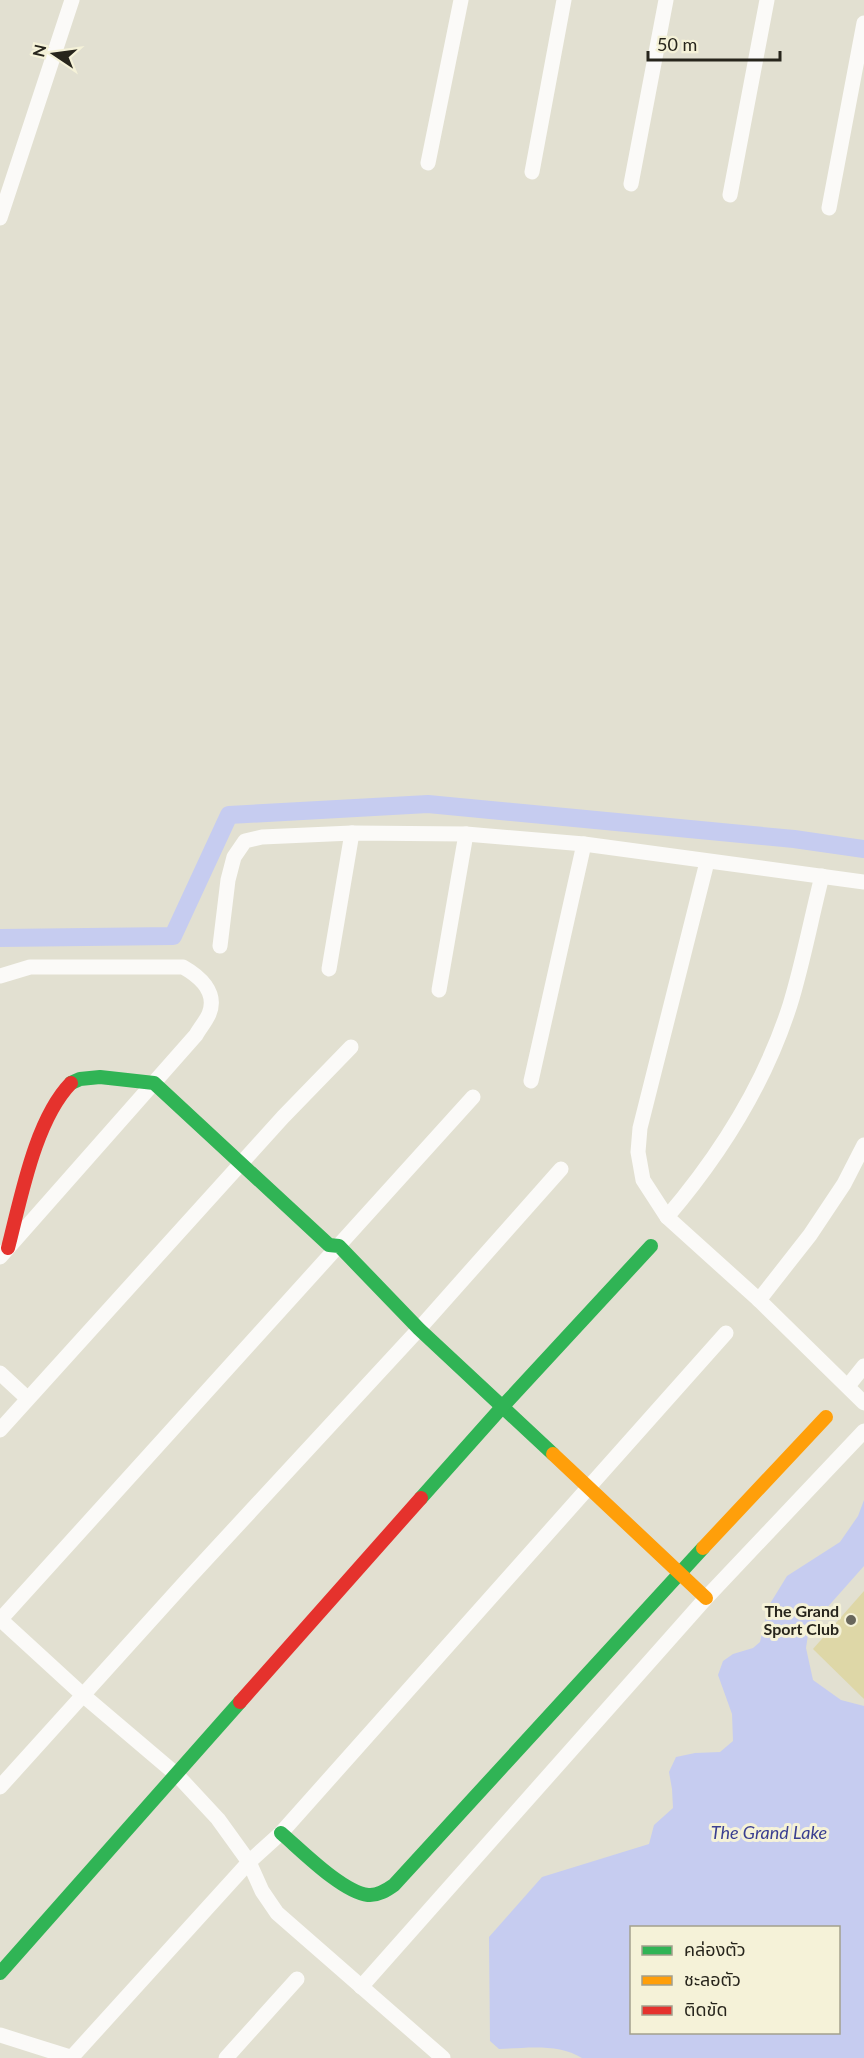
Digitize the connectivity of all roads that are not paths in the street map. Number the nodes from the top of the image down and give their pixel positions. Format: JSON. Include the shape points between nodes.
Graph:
{"nodes":[{"id":1,"x":72,"y":0,"type":"edge"},
{"id":2,"x":461,"y":0,"type":"edge"},
{"id":3,"x":564,"y":0,"type":"edge"},
{"id":4,"x":666,"y":0,"type":"edge"},
{"id":5,"x":767,"y":0,"type":"edge"},
{"id":6,"x":864,"y":23,"type":"edge"},
{"id":7,"x":428,"y":163,"type":"dead end"},
{"id":8,"x":532,"y":172,"type":"dead end"},
{"id":9,"x":631,"y":184,"type":"dead end"},
{"id":10,"x":730,"y":195,"type":"dead end"},
{"id":11,"x":829,"y":208,"type":"dead end"},
{"id":12,"x":0,"y":218,"type":"edge"},
{"id":13,"x":352,"y":833,"type":"junction"},
{"id":14,"x":466,"y":834,"type":"junction"},
{"id":15,"x":584,"y":844,"type":"junction"},
{"id":16,"x":707,"y":862,"type":"junction"},
{"id":17,"x":822,"y":876,"type":"junction"},
{"id":18,"x":864,"y":882,"type":"edge"},
{"id":19,"x":220,"y":946,"type":"dead end"},
{"id":20,"x":329,"y":969,"type":"dead end"},
{"id":21,"x":0,"y":975,"type":"edge"},
{"id":22,"x":439,"y":990,"type":"dead end"},
{"id":23,"x":351,"y":1047,"type":"dead end"},
{"id":24,"x":531,"y":1081,"type":"dead end"},
{"id":25,"x":154,"y":1083,"type":"junction"},
{"id":26,"x":473,"y":1096,"type":"dead end"},
{"id":27,"x":864,"y":1145,"type":"edge"},
{"id":28,"x":240,"y":1164,"type":"junction"},
{"id":29,"x":561,"y":1169,"type":"dead end"},
{"id":30,"x":666,"y":1217,"type":"junction"},
{"id":31,"x":339,"y":1246,"type":"junction"},
{"id":32,"x":651,"y":1246,"type":"dead end"},
{"id":33,"x":4,"y":1252,"type":"edge"},
{"id":34,"x":759,"y":1300,"type":"junction"},
{"id":35,"x":420,"y":1329,"type":"junction"},
{"id":36,"x":726,"y":1333,"type":"dead end"},
{"id":37,"x":864,"y":1366,"type":"edge"},
{"id":38,"x":0,"y":1373,"type":"edge"},
{"id":39,"x":848,"y":1386,"type":"junction"},
{"id":40,"x":27,"y":1398,"type":"junction"},
{"id":41,"x":864,"y":1403,"type":"edge"},
{"id":42,"x":503,"y":1406,"type":"junction"},
{"id":43,"x":826,"y":1417,"type":"dead end"},
{"id":44,"x":0,"y":1430,"type":"edge"},
{"id":45,"x":864,"y":1431,"type":"edge"},
{"id":46,"x":588,"y":1486,"type":"junction"},
{"id":47,"x":681,"y":1572,"type":"junction"},
{"id":48,"x":706,"y":1598,"type":"junction"},
{"id":49,"x":0,"y":1620,"type":"edge"},
{"id":50,"x":84,"y":1696,"type":"junction"},
{"id":51,"x":177,"y":1775,"type":"junction"},
{"id":52,"x":0,"y":1787,"type":"edge"},
{"id":53,"x":281,"y":1833,"type":"junction"},
{"id":54,"x":249,"y":1862,"type":"junction"},
{"id":55,"x":0,"y":1973,"type":"edge"},
{"id":56,"x":297,"y":1979,"type":"dead end"},
{"id":57,"x":361,"y":1987,"type":"junction"},
{"id":58,"x":0,"y":2035,"type":"edge"},
{"id":59,"x":72,"y":2057,"type":"edge"},
{"id":60,"x":226,"y":2058,"type":"edge"},
{"id":61,"x":443,"y":2058,"type":"edge"}],
"edges":[{"from":1,"to":12,"type":"street"},
{"from":2,"to":7,"type":"street"},
{"from":3,"to":8,"type":"street"},
{"from":4,"to":9,"type":"street"},
{"from":5,"to":10,"type":"street"},
{"from":6,"to":11,"type":"street"},
{"from":13,"to":14,"type":"street"},
{"from":13,"to":19,"type":"street","via":[[244,841],[234,857],[228,880]]},
{"from":13,"to":20,"type":"street"},
{"from":14,"to":15,"type":"street"},
{"from":14,"to":22,"type":"street"},
{"from":15,"to":16,"type":"street"},
{"from":15,"to":24,"type":"street"},
{"from":16,"to":17,"type":"street"},
{"from":16,"to":30,"type":"street","via":[[640,1128],[638,1152],[643,1180]]},
{"from":17,"to":18,"type":"street"},
{"from":17,"to":30,"type":"street","via":[[790,1005],[753,1092],[693,1187]]},
{"from":21,"to":25,"type":"street","via":[[30,967],[165,966],[183,967],[198,975],[208,990],[210,1013]]},
{"from":23,"to":28,"type":"street"},
{"from":25,"to":28,"type":"street"},
{"from":25,"to":33,"type":"street"},
{"from":25,"to":33,"type":"street","via":[[87,1078],[72,1082],[58,1097],[46,1119]]},
{"from":26,"to":31,"type":"street"},
{"from":27,"to":34,"type":"street","via":[[810,1235]]},
{"from":28,"to":31,"type":"street","via":[[329,1245]]},
{"from":28,"to":40,"type":"street"},
{"from":29,"to":35,"type":"street"},
{"from":30,"to":34,"type":"street"},
{"from":31,"to":35,"type":"street"},
{"from":31,"to":49,"type":"street"},
{"from":32,"to":42,"type":"street"},
{"from":34,"to":39,"type":"street"},
{"from":35,"to":42,"type":"street"},
{"from":35,"to":50,"type":"street"},
{"from":36,"to":46,"type":"street"},
{"from":37,"to":39,"type":"street"},
{"from":38,"to":40,"type":"street"},
{"from":39,"to":41,"type":"street"},
{"from":40,"to":44,"type":"street"},
{"from":42,"to":46,"type":"street"},
{"from":42,"to":51,"type":"street"},
{"from":43,"to":47,"type":"street"},
{"from":45,"to":48,"type":"street"},
{"from":46,"to":47,"type":"street"},
{"from":46,"to":53,"type":"street"},
{"from":47,"to":48,"type":"street"},
{"from":47,"to":53,"type":"street","via":[[394,1885],[382,1893],[370,1895],[343,1882]]},
{"from":48,"to":57,"type":"street"},
{"from":49,"to":50,"type":"street"},
{"from":50,"to":51,"type":"street"},
{"from":50,"to":52,"type":"street"},
{"from":51,"to":54,"type":"street","via":[[218,1819]]},
{"from":51,"to":55,"type":"street"},
{"from":53,"to":54,"type":"street"},
{"from":54,"to":57,"type":"street","via":[[277,1913]]},
{"from":54,"to":59,"type":"street"},
{"from":56,"to":60,"type":"street"},
{"from":57,"to":61,"type":"street"},
{"from":58,"to":59,"type":"street"}]}
